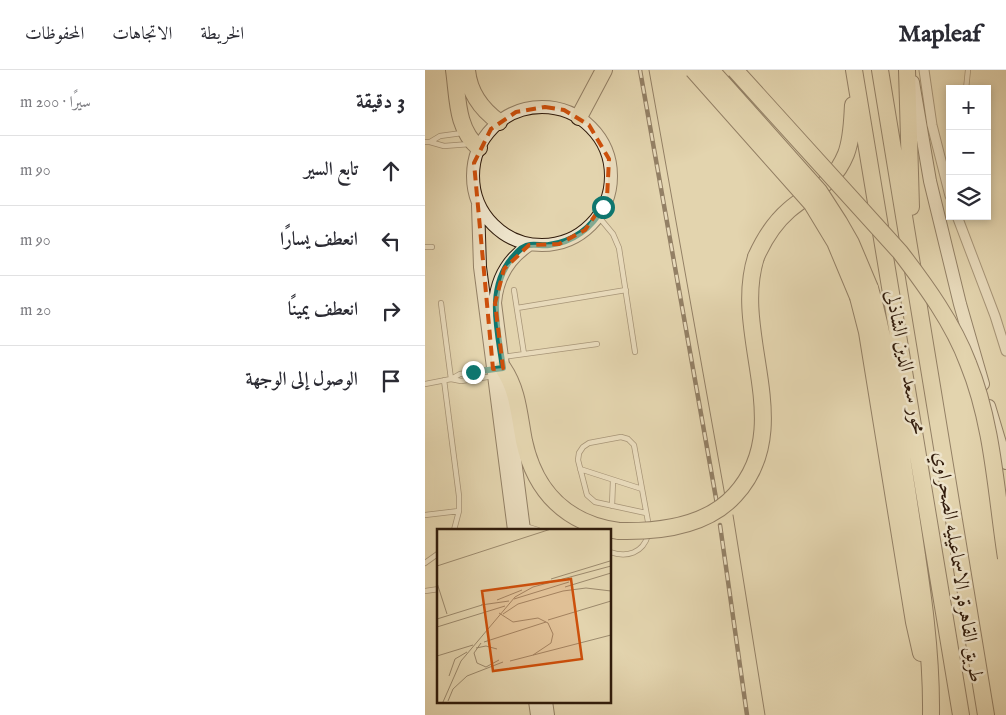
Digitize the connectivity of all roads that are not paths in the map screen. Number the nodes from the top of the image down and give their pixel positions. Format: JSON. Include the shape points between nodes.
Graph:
{"nodes":[{"id":1,"x":604,"y":70,"type":"edge"},
{"id":2,"x":693,"y":70,"type":"edge"},
{"id":3,"x":711,"y":70,"type":"edge"},
{"id":4,"x":735,"y":70,"type":"edge"},
{"id":5,"x":880,"y":70,"type":"edge"},
{"id":6,"x":909,"y":70,"type":"edge"},
{"id":7,"x":923,"y":70,"type":"edge"},
{"id":8,"x":968,"y":70,"type":"edge"},
{"id":9,"x":463,"y":72,"type":"edge"},
{"id":10,"x":854,"y":72,"type":"edge"},
{"id":11,"x":966,"y":85,"type":"edge"},
{"id":12,"x":579,"y":117,"type":"junction"},
{"id":13,"x":499,"y":122,"type":"junction"},
{"id":14,"x":428,"y":142,"type":"edge"},
{"id":15,"x":472,"y":142,"type":"junction"},
{"id":16,"x":946,"y":180,"type":"edge"},
{"id":17,"x":478,"y":202,"type":"junction"},
{"id":18,"x":599,"y":216,"type":"junction"},
{"id":19,"x":959,"y":220,"type":"edge"},
{"id":20,"x":529,"y":244,"type":"junction"},
{"id":21,"x":432,"y":247,"type":"dead end"},
{"id":22,"x":425,"y":248,"type":"edge"},
{"id":23,"x":912,"y":257,"type":"junction"},
{"id":24,"x":514,"y":290,"type":"dead end"},
{"id":25,"x":626,"y":290,"type":"junction"},
{"id":26,"x":864,"y":292,"type":"junction"},
{"id":27,"x":441,"y":303,"type":"dead end"},
{"id":28,"x":517,"y":308,"type":"junction"},
{"id":29,"x":597,"y":344,"type":"dead end"},
{"id":30,"x":1006,"y":351,"type":"edge"},
{"id":31,"x":635,"y":352,"type":"dead end"},
{"id":32,"x":524,"y":354,"type":"junction"},
{"id":33,"x":498,"y":368,"type":"junction"},
{"id":34,"x":451,"y":379,"type":"junction"},
{"id":35,"x":444,"y":380,"type":"junction"},
{"id":36,"x":425,"y":384,"type":"edge"},
{"id":37,"x":1006,"y":463,"type":"edge"},
{"id":38,"x":580,"y":469,"type":"junction"},
{"id":39,"x":613,"y":480,"type":"junction"},
{"id":40,"x":642,"y":489,"type":"junction"},
{"id":41,"x":612,"y":506,"type":"junction"},
{"id":42,"x":459,"y":511,"type":"junction"},
{"id":43,"x":646,"y":513,"type":"junction"},
{"id":44,"x":425,"y":515,"type":"edge"},
{"id":45,"x":520,"y":528,"type":"edge"},
{"id":46,"x":455,"y":529,"type":"edge"},
{"id":47,"x":608,"y":529,"type":"edge"},
{"id":48,"x":611,"y":529,"type":"edge"},
{"id":49,"x":611,"y":552,"type":"edge"},
{"id":50,"x":437,"y":554,"type":"edge"},
{"id":51,"x":1006,"y":558,"type":"edge"},
{"id":52,"x":425,"y":563,"type":"edge"},
{"id":53,"x":932,"y":684,"type":"junction"},
{"id":54,"x":535,"y":702,"type":"edge"},
{"id":55,"x":546,"y":702,"type":"edge"},
{"id":56,"x":537,"y":715,"type":"edge"},
{"id":57,"x":547,"y":715,"type":"edge"},
{"id":58,"x":931,"y":715,"type":"edge"},
{"id":59,"x":938,"y":715,"type":"edge"},
{"id":60,"x":961,"y":715,"type":"edge"},
{"id":61,"x":987,"y":715,"type":"edge"}],
"edges":[{"from":1,"to":12,"type":"highway"},
{"from":2,"to":26,"type":"highway","bridge":true,"via":[[812,204]]},
{"from":3,"to":26,"type":"highway","name":"محور سعد الدين الشاذلى","bridge":true,"via":[[819,191],[851,243]]},
{"from":4,"to":51,"type":"highway","name":"محور سعد الدين الشاذلى","bridge":true,"via":[[900,252],[952,330],[968,362],[980,398]]},
{"from":5,"to":23,"type":"highway","name":"طريق القاهرة, الاسماعيليه الصحراوي"},
{"from":6,"to":23,"type":"highway"},
{"from":6,"to":37,"type":"street","via":[[932,190],[960,304]]},
{"from":7,"to":16,"type":"street"},
{"from":8,"to":11,"type":"lane"},
{"from":9,"to":13,"type":"highway","via":[[476,99]]},
{"from":9,"to":15,"type":"highway","via":[[461,121]]},
{"from":10,"to":48,"type":"highway","bridge":true,"via":[[851,135],[843,160],[827,182],[777,223],[756,257],[749,304],[764,420],[760,452],[752,472],[733,498],[706,516],[676,526]]},
{"from":10,"to":60,"type":"highway","name":"طريق القاهرة, الاسماعيليه الصحراوي"},
{"from":12,"to":13,"type":"street","via":[[555,108],[535,107],[516,112]]},
{"from":12,"to":18,"type":"street","via":[[596,133],[609,159],[610,189]]},
{"from":13,"to":15,"type":"street","via":[[485,136]]},
{"from":14,"to":15,"type":"lane","via":[[444,146]]},
{"from":14,"to":15,"type":"lane","via":[[440,136]]},
{"from":15,"to":17,"type":"street","via":[[473,183]]},
{"from":17,"to":20,"type":"street","via":[[495,227],[511,238]]},
{"from":17,"to":33,"type":"street","via":[[478,251]]},
{"from":18,"to":20,"type":"street","via":[[568,240],[549,245]]},
{"from":18,"to":25,"type":"lane","via":[[617,241]]},
{"from":19,"to":30,"type":"street"},
{"from":20,"to":33,"type":"street","via":[[509,262],[498,286],[495,304]]},
{"from":21,"to":22,"type":"lane"},
{"from":23,"to":61,"type":"highway","name":"طريق القاهرة, الاسماعيليه الصحراوي"},
{"from":24,"to":28,"type":"lane"},
{"from":25,"to":28,"type":"lane"},
{"from":25,"to":31,"type":"lane"},
{"from":26,"to":53,"type":"highway","name":"محور سعد الدين الشاذلى","via":[[882,335],[889,374],[926,618]]},
{"from":27,"to":34,"type":"lane"},
{"from":28,"to":32,"type":"lane"},
{"from":29,"to":32,"type":"lane"},
{"from":32,"to":33,"type":"lane"},
{"from":33,"to":34,"type":"lane","via":[[460,374]]},
{"from":33,"to":45,"type":"street"},
{"from":33,"to":47,"type":"highway","bridge":true,"via":[[511,382],[531,462],[546,491],[578,519]]},
{"from":34,"to":35,"type":"lane"},
{"from":35,"to":36,"type":"lane"},
{"from":35,"to":42,"type":"lane"},
{"from":38,"to":39,"type":"lane"},
{"from":38,"to":40,"type":"lane","via":[[578,457],[585,444],[624,438],[634,445]]},
{"from":38,"to":41,"type":"lane","via":[[589,497]]},
{"from":39,"to":40,"type":"lane"},
{"from":39,"to":41,"type":"lane"},
{"from":40,"to":43,"type":"lane"},
{"from":41,"to":43,"type":"lane"},
{"from":42,"to":44,"type":"lane"},
{"from":42,"to":46,"type":"lane"},
{"from":43,"to":49,"type":"lane","via":[[649,532],[643,546],[629,555]]},
{"from":50,"to":52,"type":"lane"},
{"from":53,"to":58,"type":"highway"},
{"from":53,"to":59,"type":"highway"},
{"from":54,"to":56,"type":"street"},
{"from":55,"to":57,"type":"street"}]}
